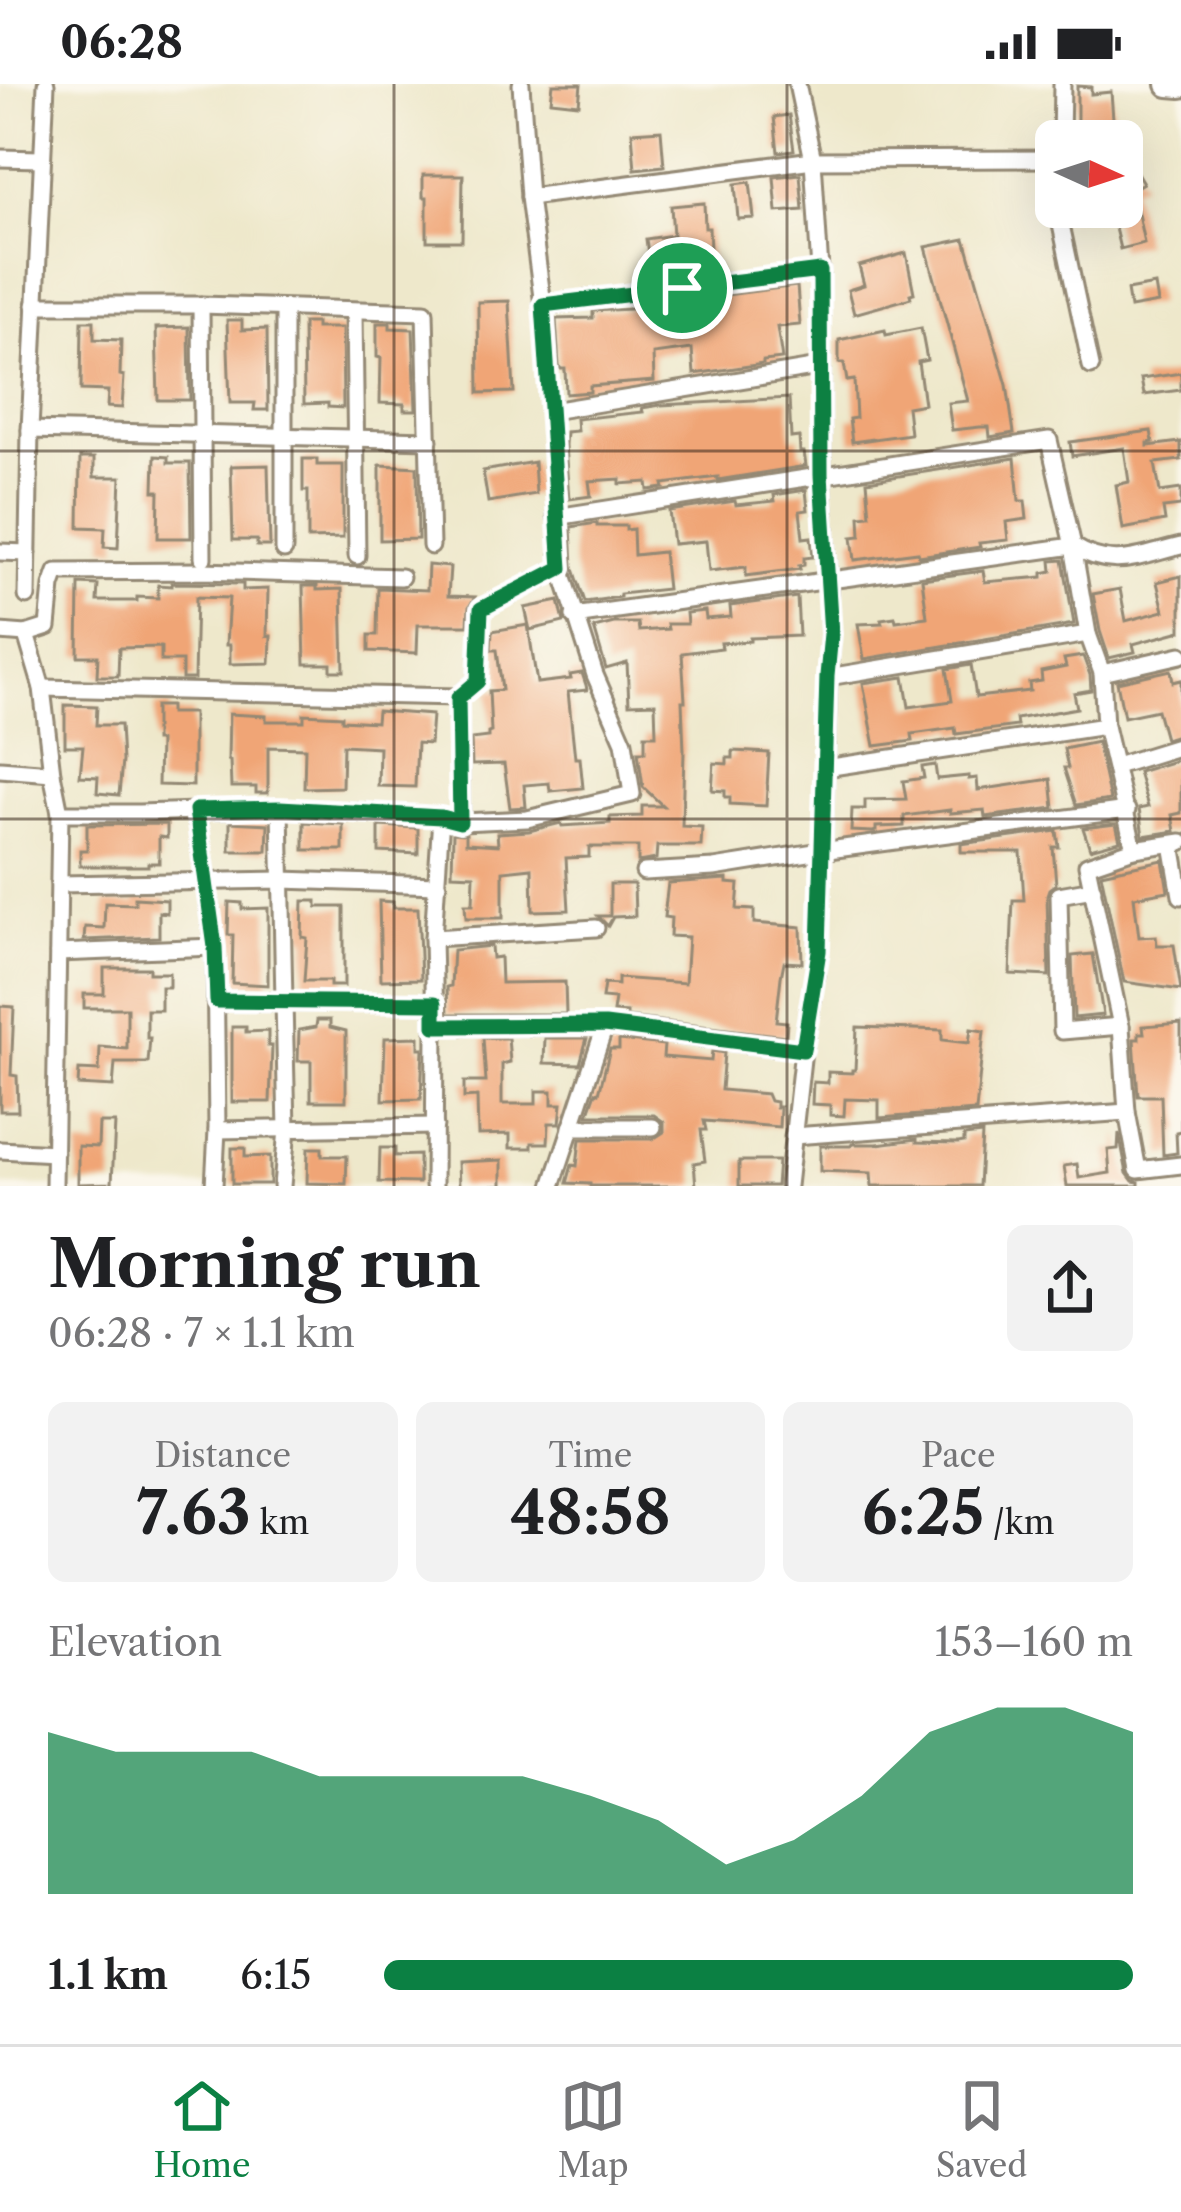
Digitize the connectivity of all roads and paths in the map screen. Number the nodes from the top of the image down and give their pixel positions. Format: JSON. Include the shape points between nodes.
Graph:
{"nodes":[{"id":1,"x":46,"y":84,"type":"edge"},
{"id":2,"x":521,"y":84,"type":"edge"},
{"id":3,"x":797,"y":84,"type":"edge"},
{"id":4,"x":1062,"y":84,"type":"edge"},
{"id":5,"x":1169,"y":84,"type":"edge"},
{"id":6,"x":1181,"y":85,"type":"edge"},
{"id":7,"x":1061,"y":120,"type":"edge"},
{"id":8,"x":0,"y":158,"type":"edge"},
{"id":9,"x":41,"y":159,"type":"junction"},
{"id":10,"x":1035,"y":159,"type":"edge"},
{"id":11,"x":813,"y":160,"type":"junction"},
{"id":12,"x":529,"y":197,"type":"junction"},
{"id":13,"x":1062,"y":228,"type":"edge"},
{"id":14,"x":820,"y":271,"type":"junction"},
{"id":15,"x":35,"y":304,"type":"junction"},
{"id":16,"x":201,"y":305,"type":"junction"},
{"id":17,"x":543,"y":305,"type":"junction"},
{"id":18,"x":284,"y":309,"type":"junction"},
{"id":19,"x":354,"y":311,"type":"junction"},
{"id":20,"x":1091,"y":366,"type":"dead end"},
{"id":21,"x":820,"y":368,"type":"junction"},
{"id":22,"x":551,"y":411,"type":"junction"},
{"id":23,"x":30,"y":430,"type":"junction"},
{"id":24,"x":203,"y":434,"type":"junction"},
{"id":25,"x":284,"y":436,"type":"junction"},
{"id":26,"x":355,"y":438,"type":"junction"},
{"id":27,"x":429,"y":440,"type":"junction"},
{"id":28,"x":821,"y":475,"type":"junction"},
{"id":29,"x":556,"y":518,"type":"junction"},
{"id":30,"x":431,"y":546,"type":"dead end"},
{"id":31,"x":1072,"y":546,"type":"junction"},
{"id":32,"x":1181,"y":546,"type":"edge"},
{"id":33,"x":284,"y":550,"type":"dead end"},
{"id":34,"x":0,"y":552,"type":"edge"},
{"id":35,"x":28,"y":553,"type":"junction"},
{"id":36,"x":357,"y":556,"type":"dead end"},
{"id":37,"x":202,"y":557,"type":"dead end"},
{"id":38,"x":561,"y":568,"type":"junction"},
{"id":39,"x":401,"y":577,"type":"dead end"},
{"id":40,"x":829,"y":581,"type":"junction"},
{"id":41,"x":27,"y":596,"type":"dead end"},
{"id":42,"x":574,"y":616,"type":"junction"},
{"id":43,"x":0,"y":632,"type":"edge"},
{"id":44,"x":26,"y":634,"type":"junction"},
{"id":45,"x":1088,"y":634,"type":"junction"},
{"id":46,"x":1181,"y":655,"type":"edge"},
{"id":47,"x":1102,"y":673,"type":"junction"},
{"id":48,"x":827,"y":676,"type":"junction"},
{"id":49,"x":42,"y":688,"type":"junction"},
{"id":50,"x":458,"y":698,"type":"junction"},
{"id":51,"x":1105,"y":726,"type":"junction"},
{"id":52,"x":1181,"y":746,"type":"edge"},
{"id":53,"x":1116,"y":766,"type":"junction"},
{"id":54,"x":825,"y":768,"type":"junction"},
{"id":55,"x":0,"y":769,"type":"edge"},
{"id":56,"x":52,"y":773,"type":"junction"},
{"id":57,"x":280,"y":808,"type":"junction"},
{"id":58,"x":196,"y":810,"type":"junction"},
{"id":59,"x":1126,"y":810,"type":"junction"},
{"id":60,"x":60,"y":813,"type":"junction"},
{"id":61,"x":441,"y":817,"type":"junction"},
{"id":62,"x":460,"y":822,"type":"junction"},
{"id":63,"x":1177,"y":843,"type":"edge"},
{"id":64,"x":1134,"y":849,"type":"junction"},
{"id":65,"x":821,"y":850,"type":"junction"},
{"id":66,"x":644,"y":872,"type":"dead end"},
{"id":67,"x":282,"y":880,"type":"junction"},
{"id":68,"x":204,"y":881,"type":"junction"},
{"id":69,"x":58,"y":884,"type":"junction"},
{"id":70,"x":438,"y":885,"type":"junction"},
{"id":71,"x":1093,"y":889,"type":"junction"},
{"id":72,"x":1181,"y":896,"type":"edge"},
{"id":73,"x":596,"y":928,"type":"dead end"},
{"id":74,"x":433,"y":938,"type":"junction"},
{"id":75,"x":215,"y":947,"type":"junction"},
{"id":76,"x":58,"y":953,"type":"junction"},
{"id":77,"x":217,"y":1001,"type":"junction"},
{"id":78,"x":284,"y":1002,"type":"junction"},
{"id":79,"x":435,"y":1003,"type":"junction"},
{"id":80,"x":605,"y":1025,"type":"junction"},
{"id":81,"x":435,"y":1026,"type":"junction"},
{"id":82,"x":1120,"y":1026,"type":"junction"},
{"id":83,"x":803,"y":1050,"type":"junction"},
{"id":84,"x":1126,"y":1112,"type":"junction"},
{"id":85,"x":435,"y":1126,"type":"junction"},
{"id":86,"x":571,"y":1127,"type":"junction"},
{"id":87,"x":653,"y":1127,"type":"dead end"},
{"id":88,"x":286,"y":1129,"type":"junction"},
{"id":89,"x":217,"y":1130,"type":"junction"},
{"id":90,"x":793,"y":1136,"type":"junction"},
{"id":91,"x":0,"y":1150,"type":"edge"},
{"id":92,"x":55,"y":1153,"type":"junction"},
{"id":93,"x":1181,"y":1165,"type":"edge"},
{"id":94,"x":55,"y":1186,"type":"edge"},
{"id":95,"x":214,"y":1186,"type":"edge"},
{"id":96,"x":282,"y":1186,"type":"edge"},
{"id":97,"x":434,"y":1186,"type":"edge"},
{"id":98,"x":552,"y":1186,"type":"edge"},
{"id":99,"x":788,"y":1186,"type":"edge"}],
"edges":[{"from":1,"to":9,"type":"street"},
{"from":2,"to":12,"type":"street"},
{"from":3,"to":11,"type":"street"},
{"from":4,"to":7,"type":"street"},
{"from":5,"to":6,"type":"main road"},
{"from":8,"to":9,"type":"street"},
{"from":9,"to":15,"type":"street"},
{"from":10,"to":11,"type":"street"},
{"from":11,"to":12,"type":"street"},
{"from":11,"to":14,"type":"street"},
{"from":12,"to":17,"type":"street"},
{"from":13,"to":20,"type":"street"},
{"from":14,"to":17,"type":"street"},
{"from":14,"to":21,"type":"street"},
{"from":15,"to":16,"type":"street"},
{"from":15,"to":23,"type":"street"},
{"from":16,"to":18,"type":"street"},
{"from":16,"to":24,"type":"street"},
{"from":17,"to":22,"type":"street"},
{"from":18,"to":19,"type":"street"},
{"from":18,"to":25,"type":"street"},
{"from":19,"to":26,"type":"street"},
{"from":19,"to":27,"type":"street","via":[[425,312]]},
{"from":21,"to":22,"type":"street"},
{"from":21,"to":28,"type":"street"},
{"from":22,"to":29,"type":"street"},
{"from":23,"to":24,"type":"street"},
{"from":23,"to":35,"type":"street"},
{"from":24,"to":25,"type":"street"},
{"from":24,"to":37,"type":"street"},
{"from":25,"to":26,"type":"street"},
{"from":25,"to":33,"type":"street"},
{"from":26,"to":27,"type":"street"},
{"from":26,"to":36,"type":"street"},
{"from":27,"to":30,"type":"street"},
{"from":28,"to":29,"type":"street"},
{"from":28,"to":31,"type":"street","via":[[1049,440]]},
{"from":28,"to":40,"type":"street"},
{"from":29,"to":38,"type":"street"},
{"from":31,"to":32,"type":"street","via":[[1114,562]]},
{"from":31,"to":40,"type":"street"},
{"from":31,"to":45,"type":"street"},
{"from":34,"to":35,"type":"street"},
{"from":35,"to":41,"type":"street"},
{"from":38,"to":42,"type":"street"},
{"from":38,"to":50,"type":"street","via":[[481,609],[478,681]]},
{"from":39,"to":44,"type":"street","via":[[57,572],[48,627]]},
{"from":40,"to":42,"type":"street"},
{"from":40,"to":48,"type":"street"},
{"from":42,"to":62,"type":"street","via":[[624,742],[632,794],[527,819]]},
{"from":43,"to":44,"type":"street"},
{"from":44,"to":49,"type":"street"},
{"from":45,"to":47,"type":"street"},
{"from":45,"to":48,"type":"street"},
{"from":46,"to":47,"type":"street"},
{"from":47,"to":51,"type":"street"},
{"from":48,"to":54,"type":"street"},
{"from":49,"to":50,"type":"street"},
{"from":49,"to":56,"type":"street"},
{"from":50,"to":62,"type":"street"},
{"from":51,"to":53,"type":"street"},
{"from":51,"to":54,"type":"street"},
{"from":52,"to":53,"type":"street"},
{"from":53,"to":59,"type":"street"},
{"from":54,"to":65,"type":"street"},
{"from":55,"to":56,"type":"street"},
{"from":56,"to":60,"type":"street"},
{"from":57,"to":58,"type":"street"},
{"from":57,"to":61,"type":"street"},
{"from":57,"to":67,"type":"street"},
{"from":58,"to":60,"type":"street"},
{"from":58,"to":68,"type":"street"},
{"from":59,"to":64,"type":"street"},
{"from":59,"to":65,"type":"street"},
{"from":60,"to":69,"type":"street"},
{"from":61,"to":62,"type":"street"},
{"from":61,"to":70,"type":"street"},
{"from":63,"to":64,"type":"street"},
{"from":63,"to":72,"type":"street"},
{"from":64,"to":71,"type":"street","via":[[1087,865]]},
{"from":65,"to":66,"type":"street"},
{"from":65,"to":83,"type":"street","via":[[819,951]]},
{"from":67,"to":68,"type":"street"},
{"from":67,"to":70,"type":"street"},
{"from":67,"to":78,"type":"street"},
{"from":68,"to":69,"type":"street"},
{"from":68,"to":75,"type":"street"},
{"from":69,"to":76,"type":"street"},
{"from":70,"to":74,"type":"street"},
{"from":71,"to":82,"type":"street"},
{"from":71,"to":82,"type":"street","via":[[1059,895],[1062,1031]]},
{"from":73,"to":74,"type":"street"},
{"from":74,"to":79,"type":"street"},
{"from":75,"to":76,"type":"street"},
{"from":75,"to":77,"type":"street"},
{"from":76,"to":92,"type":"street"},
{"from":77,"to":78,"type":"street"},
{"from":77,"to":89,"type":"street"},
{"from":78,"to":79,"type":"street"},
{"from":78,"to":88,"type":"street"},
{"from":79,"to":81,"type":"street"},
{"from":80,"to":81,"type":"street"},
{"from":80,"to":83,"type":"street"},
{"from":80,"to":86,"type":"street"},
{"from":81,"to":85,"type":"street"},
{"from":82,"to":84,"type":"street"},
{"from":83,"to":90,"type":"street"},
{"from":84,"to":90,"type":"street"},
{"from":84,"to":93,"type":"street","via":[[1138,1170]]},
{"from":85,"to":88,"type":"street"},
{"from":85,"to":97,"type":"street"},
{"from":86,"to":87,"type":"street"},
{"from":86,"to":98,"type":"street"},
{"from":88,"to":89,"type":"street"},
{"from":88,"to":96,"type":"street"},
{"from":89,"to":95,"type":"street"},
{"from":90,"to":99,"type":"street"},
{"from":91,"to":92,"type":"street"},
{"from":92,"to":94,"type":"street"}]}
